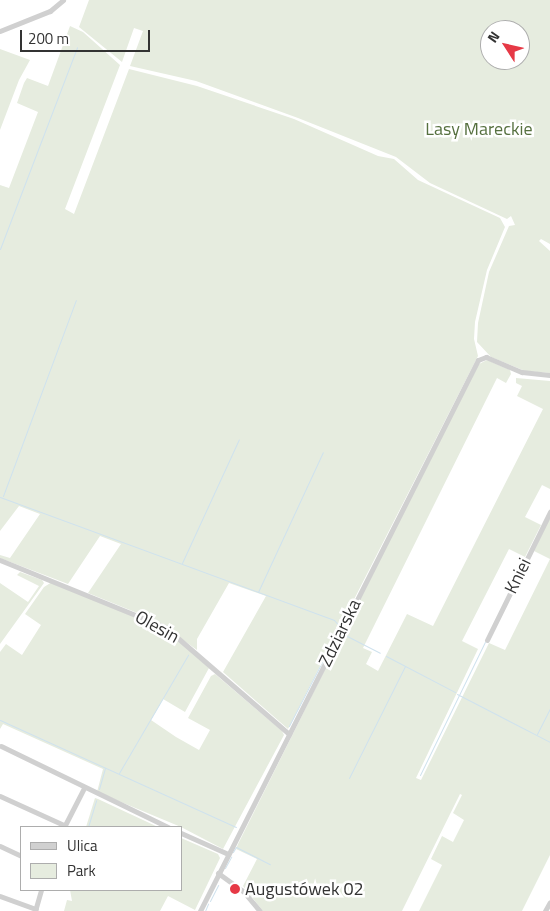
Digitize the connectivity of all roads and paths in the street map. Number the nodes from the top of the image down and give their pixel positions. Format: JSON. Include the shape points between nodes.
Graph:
{"nodes":[{"id":1,"x":63,"y":0,"type":"edge"},
{"id":2,"x":0,"y":31,"type":"edge"},
{"id":3,"x":550,"y":375,"type":"edge"},
{"id":4,"x":550,"y":512,"type":"edge"},
{"id":5,"x":0,"y":560,"type":"edge"},
{"id":6,"x":487,"y":640,"type":"dead end"},
{"id":7,"x":289,"y":734,"type":"junction"},
{"id":8,"x":1,"y":746,"type":"edge"},
{"id":9,"x":84,"y":788,"type":"junction"},
{"id":10,"x":0,"y":796,"type":"edge"},
{"id":11,"x":64,"y":826,"type":"edge"},
{"id":12,"x":166,"y":826,"type":"edge"},
{"id":13,"x":182,"y":833,"type":"edge"},
{"id":14,"x":0,"y":846,"type":"edge"},
{"id":15,"x":228,"y":854,"type":"junction"},
{"id":16,"x":20,"y":856,"type":"edge"},
{"id":17,"x":218,"y":873,"type":"junction"},
{"id":18,"x":41,"y":891,"type":"edge"},
{"id":19,"x":0,"y":896,"type":"edge"},
{"id":20,"x":550,"y":902,"type":"edge"},
{"id":21,"x":35,"y":910,"type":"edge"},
{"id":22,"x":259,"y":910,"type":"edge"},
{"id":23,"x":200,"y":911,"type":"edge"},
{"id":24,"x":546,"y":911,"type":"edge"}],
"edges":[{"from":1,"to":2,"type":"street","via":[[50,10]]},
{"from":3,"to":7,"type":"street","name":"Zdziarska","via":[[522,372],[482,357],[416,479]]},
{"from":4,"to":6,"type":"street","name":"Kniei"},
{"from":5,"to":7,"type":"street","name":"Olesin","via":[[164,627]]},
{"from":7,"to":15,"type":"street","name":"Zdziarska"},
{"from":8,"to":9,"type":"street","via":[[71,778]]},
{"from":9,"to":11,"type":"street"},
{"from":9,"to":12,"type":"street"},
{"from":10,"to":11,"type":"street"},
{"from":13,"to":15,"type":"street"},
{"from":14,"to":16,"type":"street"},
{"from":15,"to":17,"type":"street","name":"Zdziarska"},
{"from":17,"to":22,"type":"street","via":[[243,891]]},
{"from":17,"to":23,"type":"street","name":"Zdziarska"},
{"from":18,"to":21,"type":"street"},
{"from":19,"to":21,"type":"street"},
{"from":20,"to":24,"type":"street"}]}
